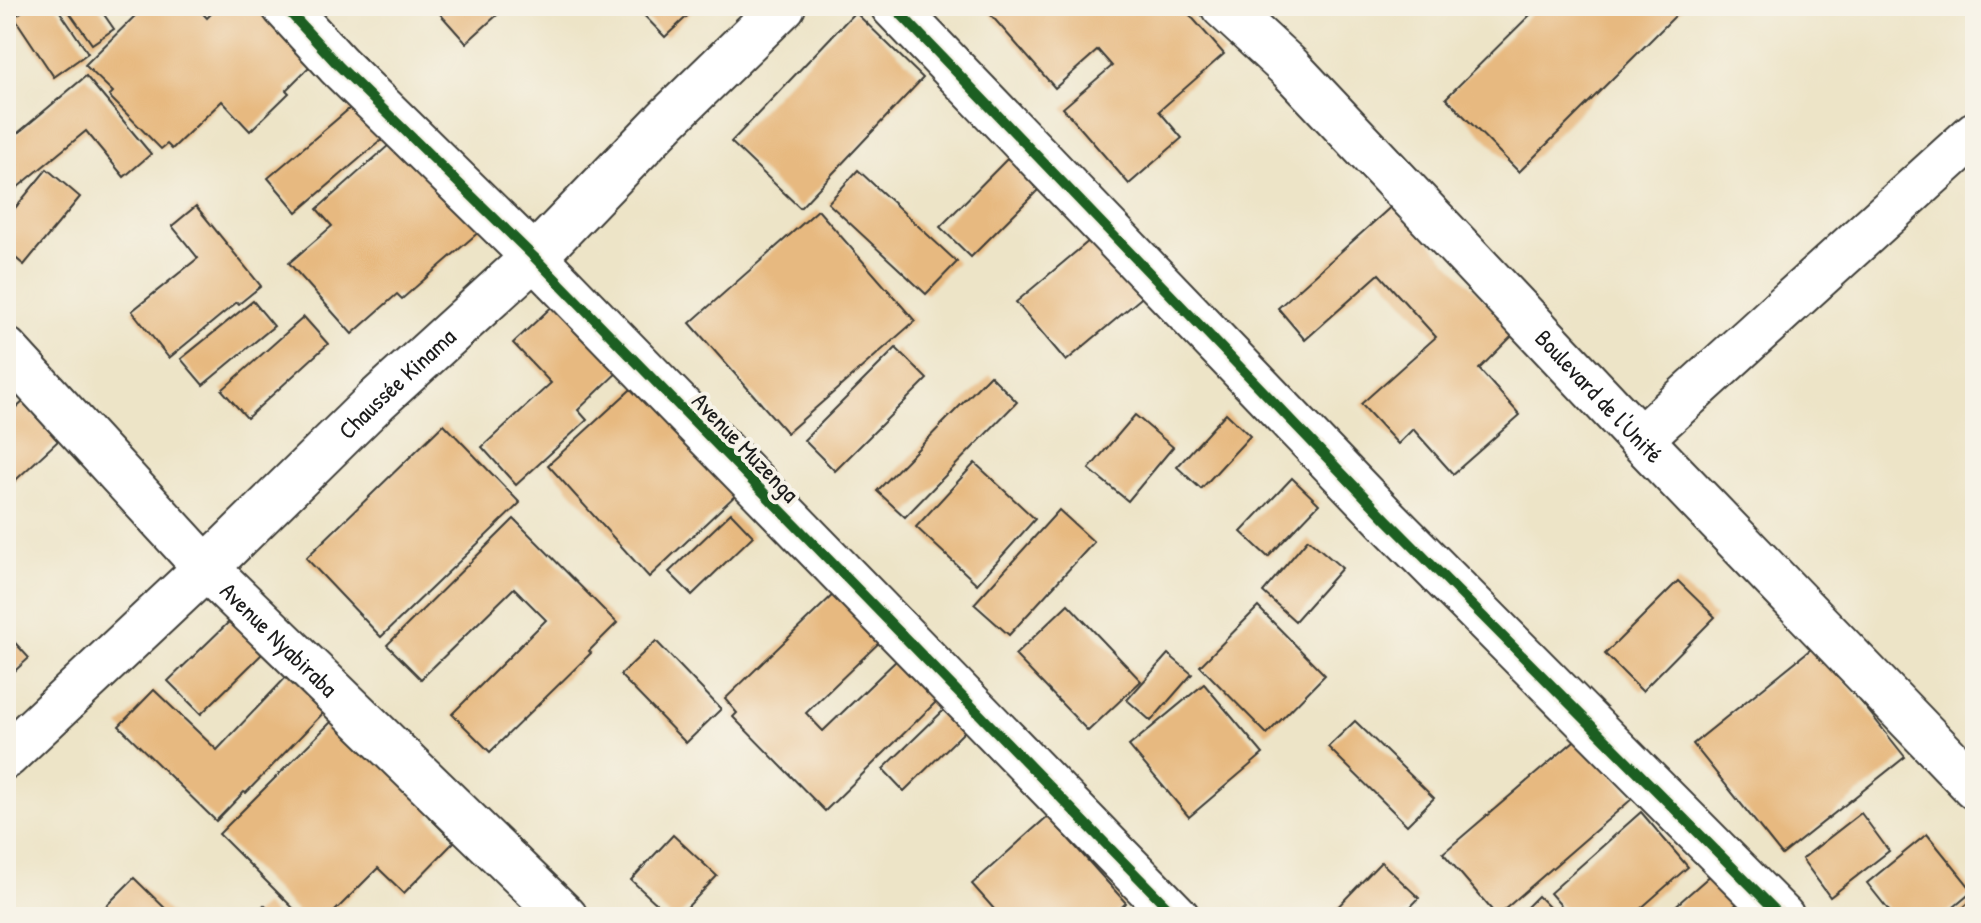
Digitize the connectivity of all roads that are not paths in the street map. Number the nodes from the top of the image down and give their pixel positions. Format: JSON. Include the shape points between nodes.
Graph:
{"nodes":[{"id":1,"x":284,"y":6,"type":"edge"},
{"id":2,"x":783,"y":6,"type":"edge"},
{"id":3,"x":893,"y":6,"type":"edge"},
{"id":4,"x":1223,"y":6,"type":"edge"},
{"id":5,"x":1975,"y":134,"type":"edge"},
{"id":6,"x":534,"y":257,"type":"junction"},
{"id":7,"x":6,"y":350,"type":"edge"},
{"id":8,"x":1640,"y":439,"type":"junction"},
{"id":9,"x":206,"y":568,"type":"junction"},
{"id":10,"x":6,"y":756,"type":"edge"},
{"id":11,"x":1975,"y":787,"type":"edge"},
{"id":12,"x":565,"y":917,"type":"edge"},
{"id":13,"x":1177,"y":917,"type":"edge"},
{"id":14,"x":1782,"y":917,"type":"edge"}],
"edges":[{"from":1,"to":6,"type":"street","name":"Avenue Muzenga"},
{"from":2,"to":6,"type":"street","name":"Chaussée Kinama"},
{"from":3,"to":14,"type":"street","via":[[1386,519]]},
{"from":4,"to":8,"type":"street","name":"Boulevard de l'Unité","via":[[1290,68]]},
{"from":5,"to":8,"type":"street"},
{"from":6,"to":9,"type":"street","name":"Chaussée Kinama","via":[[377,400]]},
{"from":6,"to":13,"type":"street","name":"Avenue Muzenga"},
{"from":7,"to":9,"type":"street","name":"Avenue Nyabiraba"},
{"from":8,"to":11,"type":"street","name":"Boulevard de l'Unité"},
{"from":9,"to":10,"type":"street","name":"Chaussée Kinama"},
{"from":9,"to":12,"type":"street","name":"Avenue Nyabiraba"}]}
